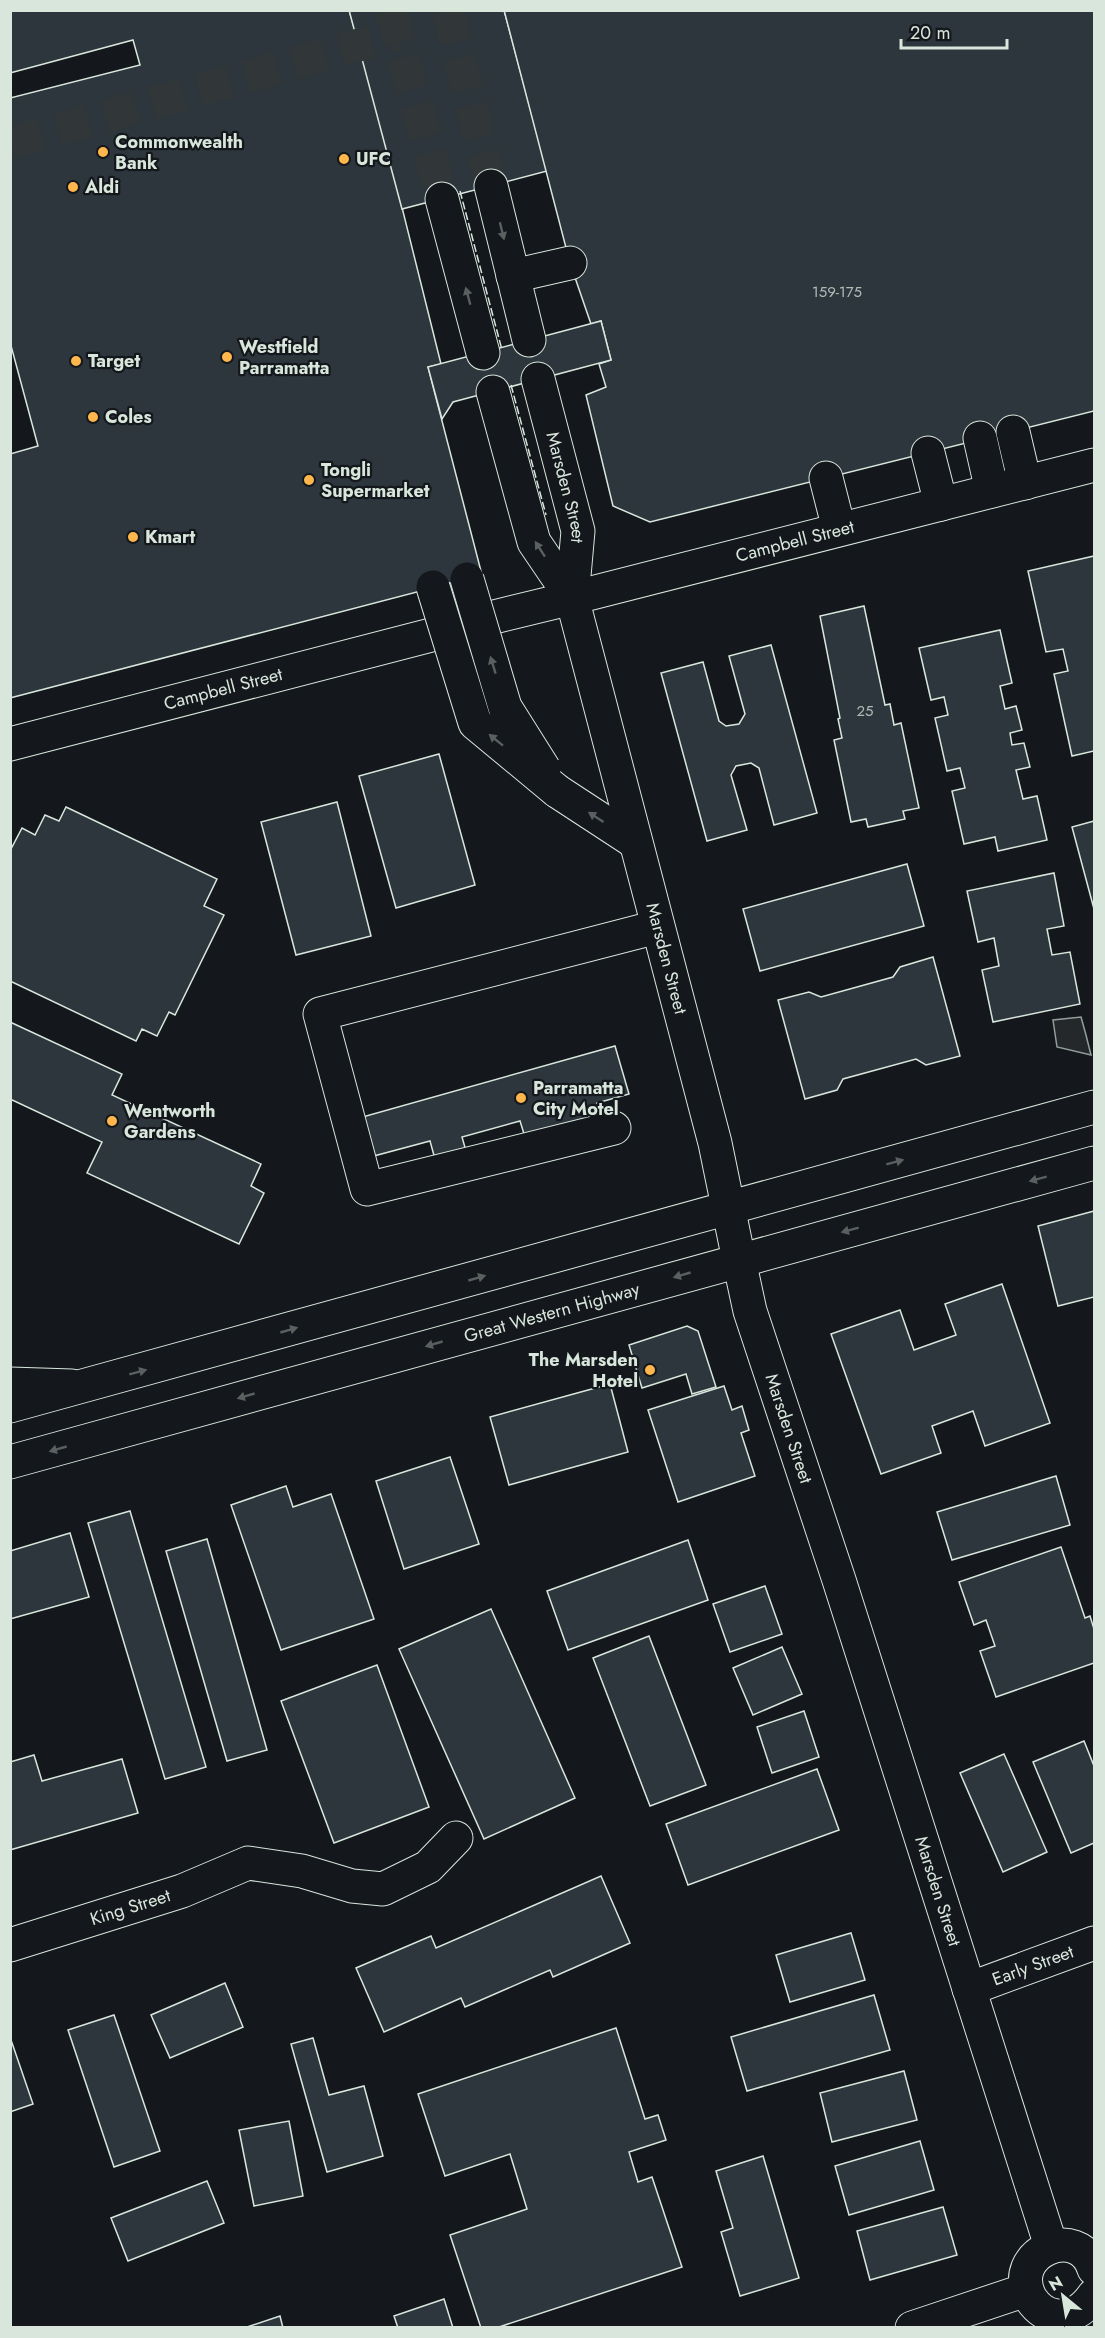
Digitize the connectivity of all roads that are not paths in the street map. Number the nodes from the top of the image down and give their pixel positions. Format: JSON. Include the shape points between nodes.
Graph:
{"nodes":[{"id":1,"x":491,"y":186,"type":"tunnel mouth"},
{"id":2,"x":442,"y":199,"type":"tunnel mouth"},
{"id":3,"x":570,"y":263,"type":"dead end"},
{"id":4,"x":513,"y":276,"type":"junction"},
{"id":5,"x":529,"y":340,"type":"dead end"},
{"id":6,"x":483,"y":353,"type":"dead end"},
{"id":7,"x":538,"y":379,"type":"dead end"},
{"id":8,"x":493,"y":392,"type":"dead end"},
{"id":9,"x":1013,"y":432,"type":"dead end"},
{"id":10,"x":980,"y":438,"type":"dead end"},
{"id":11,"x":928,"y":453,"type":"dead end"},
{"id":12,"x":1095,"y":465,"type":"edge"},
{"id":13,"x":826,"y":478,"type":"dead end"},
{"id":14,"x":1025,"y":483,"type":"junction"},
{"id":15,"x":992,"y":491,"type":"junction"},
{"id":16,"x":941,"y":504,"type":"junction"},
{"id":17,"x":838,"y":529,"type":"junction"},
{"id":18,"x":467,"y":579,"type":"dead end"},
{"id":19,"x":434,"y":587,"type":"dead end"},
{"id":20,"x":572,"y":598,"type":"junction"},
{"id":21,"x":494,"y":617,"type":"dead end"},
{"id":22,"x":435,"y":634,"type":"dead end"},
{"id":23,"x":10,"y":744,"type":"edge"},
{"id":24,"x":557,"y":791,"type":"junction"},
{"id":25,"x":636,"y":842,"type":"junction"},
{"id":26,"x":657,"y":927,"type":"junction"},
{"id":27,"x":1095,"y":1107,"type":"edge"},
{"id":28,"x":614,"y":1128,"type":"dead end"},
{"id":29,"x":1095,"y":1163,"type":"edge"},
{"id":30,"x":729,"y":1208,"type":"junction"},
{"id":31,"x":739,"y":1260,"type":"junction"},
{"id":32,"x":10,"y":1383,"type":"edge"},
{"id":33,"x":81,"y":1387,"type":"junction"},
{"id":34,"x":10,"y":1406,"type":"edge"},
{"id":35,"x":10,"y":1462,"type":"edge"},
{"id":36,"x":456,"y":1838,"type":"dead end"},
{"id":37,"x":1095,"y":1943,"type":"edge"},
{"id":38,"x":10,"y":1945,"type":"edge"},
{"id":39,"x":969,"y":1989,"type":"junction"},
{"id":40,"x":1051,"y":2246,"type":"junction"},
{"id":41,"x":1095,"y":2269,"type":"edge"},
{"id":42,"x":1026,"y":2290,"type":"junction"},
{"id":43,"x":1085,"y":2312,"type":"edge"},
{"id":44,"x":912,"y":2328,"type":"edge"}],
"edges":[{"from":1,"to":4,"type":"main road","one_way":true},
{"from":6,"to":2,"type":"main road","one_way":true},
{"from":3,"to":4,"type":"main road"},
{"from":4,"to":5,"type":"main road"},
{"from":7,"to":20,"type":"main road","name":"Marsden Street","via":[[578,531]]},
{"from":20,"to":8,"type":"main road","name":"Marsden Street","one_way":true,"via":[[534,542]]},
{"from":9,"to":14,"type":"main road"},
{"from":10,"to":15,"type":"main road"},
{"from":11,"to":16,"type":"main road"},
{"from":12,"to":14,"type":"main road","name":"Campbell Street"},
{"from":13,"to":17,"type":"main road"},
{"from":14,"to":15,"type":"main road","name":"Campbell Street"},
{"from":15,"to":16,"type":"main road","name":"Campbell Street"},
{"from":16,"to":17,"type":"main road","name":"Campbell Street"},
{"from":17,"to":20,"type":"main road","name":"Campbell Street"},
{"from":24,"to":18,"type":"main road","one_way":true,"bridge":true,"via":[[505,707]]},
{"from":24,"to":19,"type":"main road","one_way":true,"bridge":true,"via":[[475,723]]},
{"from":20,"to":21,"type":"main road","name":"Campbell Street"},
{"from":20,"to":25,"type":"main road","name":"Marsden Street"},
{"from":22,"to":23,"type":"main road","name":"Campbell Street"},
{"from":25,"to":24,"type":"main road","one_way":true},
{"from":25,"to":26,"type":"main road","name":"Marsden Street"},
{"from":26,"to":28,"type":"main road","via":[[320,1014],[367,1189]]},
{"from":26,"to":30,"type":"main road","name":"Marsden Street"},
{"from":30,"to":27,"type":"main road","one_way":true},
{"from":29,"to":31,"type":"main road","name":"Great Western Highway","one_way":true},
{"from":30,"to":31,"type":"main road","name":"Marsden Street"},
{"from":33,"to":30,"type":"main road","one_way":true},
{"from":31,"to":35,"type":"main road","name":"Great Western Highway","one_way":true},
{"from":31,"to":39,"type":"main road","name":"Marsden Street","via":[[750,1311]]},
{"from":32,"to":33,"type":"main road"},
{"from":33,"to":34,"type":"main road"},
{"from":36,"to":38,"type":"main road","name":"King Street","via":[[428,1867],[383,1889],[248,1863],[182,1891]]},
{"from":37,"to":39,"type":"main road","name":"Early Street"},
{"from":39,"to":40,"type":"main road","name":"Marsden Street"},
{"from":40,"to":41,"type":"main road","via":[[1072,2246],[1083,2252]]},
{"from":40,"to":42,"type":"main road","via":[[1030,2263]]},
{"from":42,"to":43,"type":"main road","via":[[1034,2305],[1044,2312],[1065,2316]]},
{"from":42,"to":44,"type":"main road"}]}
